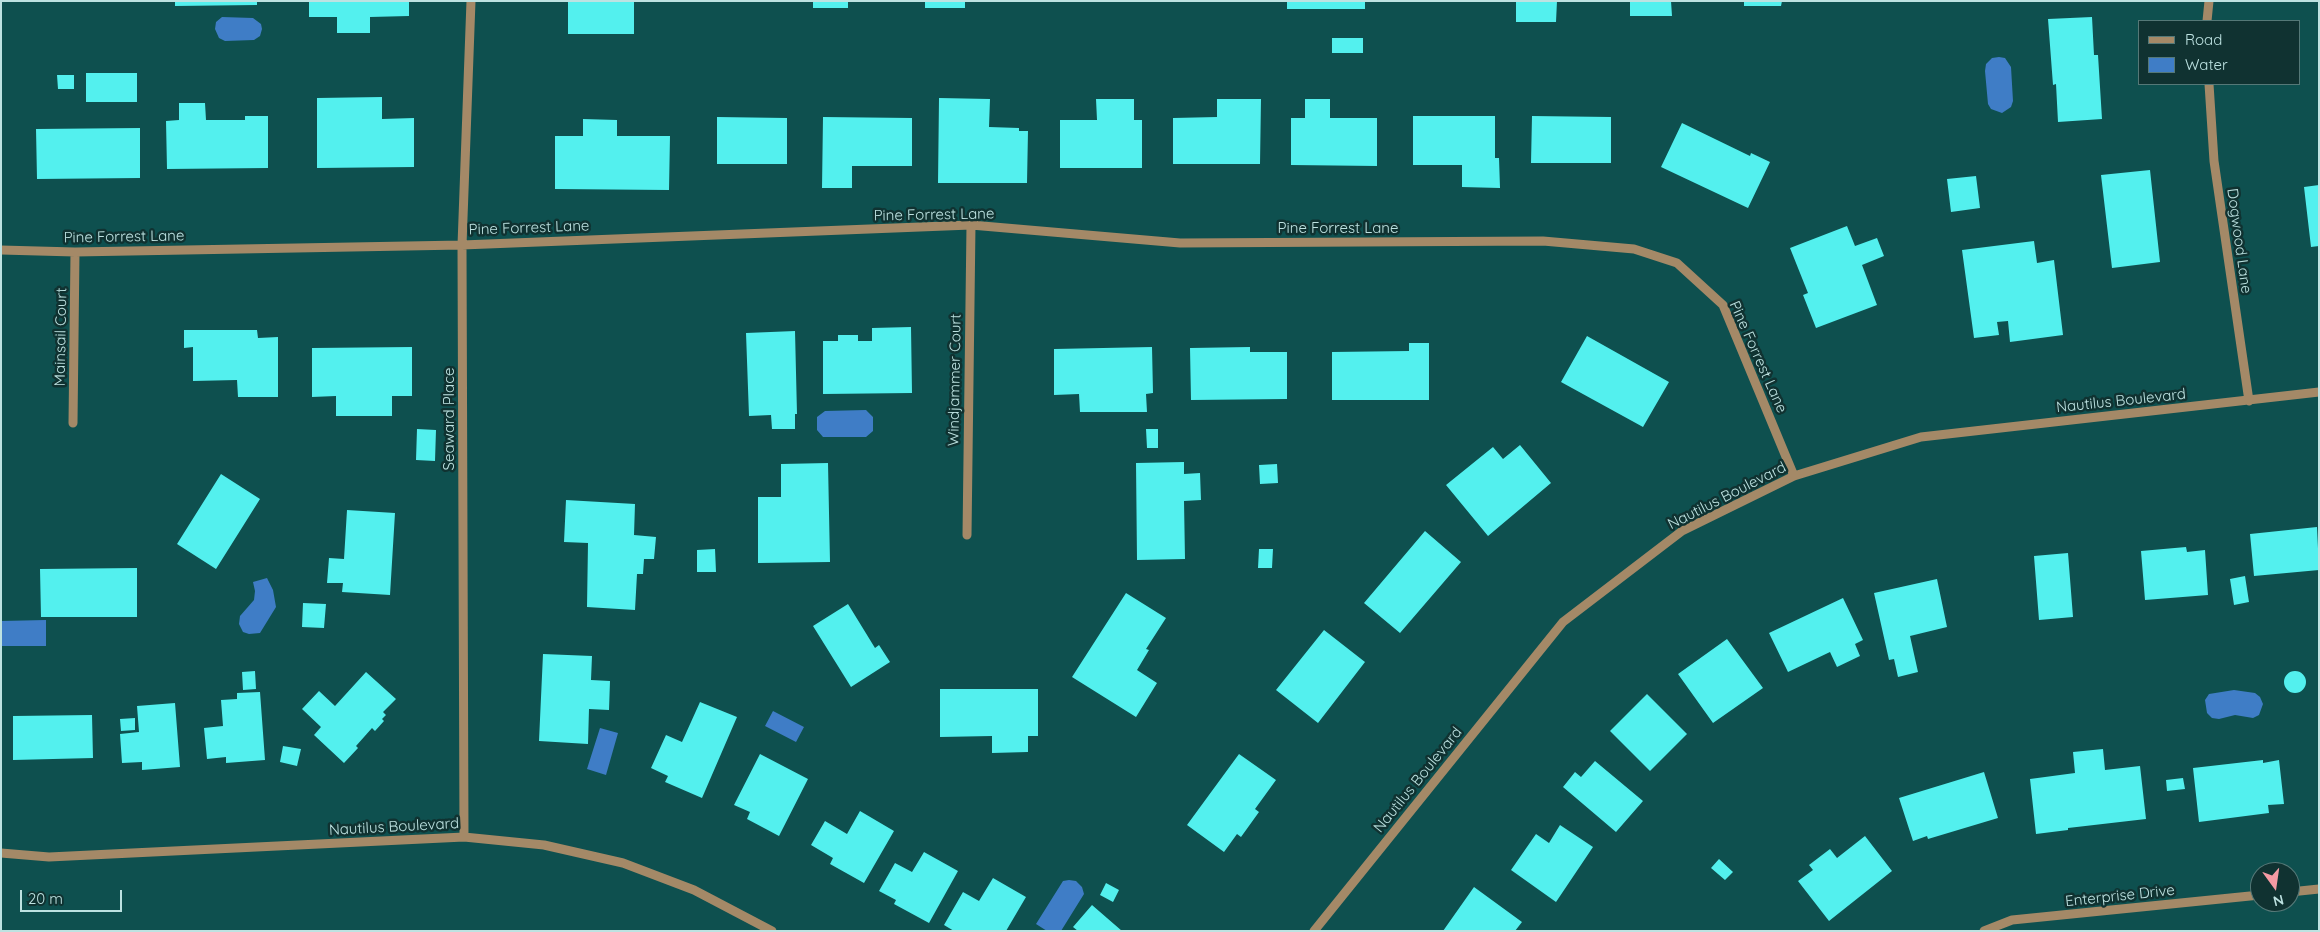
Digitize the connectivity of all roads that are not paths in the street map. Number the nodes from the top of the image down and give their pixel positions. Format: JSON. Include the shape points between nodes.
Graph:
{"nodes":[{"id":1,"x":471,"y":1,"type":"edge"},
{"id":2,"x":2209,"y":1,"type":"edge"},
{"id":3,"x":2207,"y":20,"type":"edge"},
{"id":4,"x":2209,"y":85,"type":"edge"},
{"id":5,"x":971,"y":225,"type":"junction"},
{"id":6,"x":462,"y":245,"type":"junction"},
{"id":7,"x":1,"y":250,"type":"edge"},
{"id":8,"x":75,"y":252,"type":"junction"},
{"id":9,"x":2319,"y":392,"type":"edge"},
{"id":10,"x":2249,"y":401,"type":"junction"},
{"id":11,"x":74,"y":423,"type":"dead end"},
{"id":12,"x":1794,"y":476,"type":"junction"},
{"id":13,"x":967,"y":535,"type":"dead end"},
{"id":14,"x":464,"y":837,"type":"junction"},
{"id":15,"x":1,"y":853,"type":"edge"},
{"id":16,"x":2319,"y":889,"type":"edge"},
{"id":17,"x":2300,"y":891,"type":"edge"},
{"id":18,"x":2250,"y":896,"type":"edge"},
{"id":19,"x":772,"y":931,"type":"edge"},
{"id":20,"x":1314,"y":931,"type":"edge"},
{"id":21,"x":1984,"y":931,"type":"edge"}],
"edges":[{"from":1,"to":6,"type":"street","name":"Seaward Place"},
{"from":2,"to":3,"type":"street"},
{"from":4,"to":10,"type":"street","name":"Dogwood Lane","via":[[2214,161]]},
{"from":5,"to":6,"type":"street","name":"Pine Forrest Lane"},
{"from":5,"to":12,"type":"street","name":"Pine Forrest Lane","via":[[1180,243],[1543,241],[1634,249],[1677,264],[1723,305]]},
{"from":5,"to":13,"type":"street","name":"Windjammer Court"},
{"from":6,"to":8,"type":"street","name":"Pine Forrest Lane"},
{"from":6,"to":14,"type":"street","name":"Seaward Place"},
{"from":7,"to":8,"type":"street","name":"Pine Forrest Lane"},
{"from":8,"to":11,"type":"street","name":"Mainsail Court"},
{"from":9,"to":10,"type":"street","name":"Nautilus Boulevard"},
{"from":10,"to":12,"type":"street","name":"Nautilus Boulevard","via":[[1921,437]]},
{"from":12,"to":20,"type":"street","name":"Nautilus Boulevard","via":[[1682,531],[1563,622]]},
{"from":14,"to":15,"type":"street","name":"Nautilus Boulevard","via":[[49,857]]},
{"from":14,"to":19,"type":"street","name":"Nautilus Boulevard","via":[[544,845],[623,863],[694,890]]},
{"from":16,"to":17,"type":"street"},
{"from":18,"to":21,"type":"street","name":"Enterprise Drive","via":[[2012,920]]}]}
